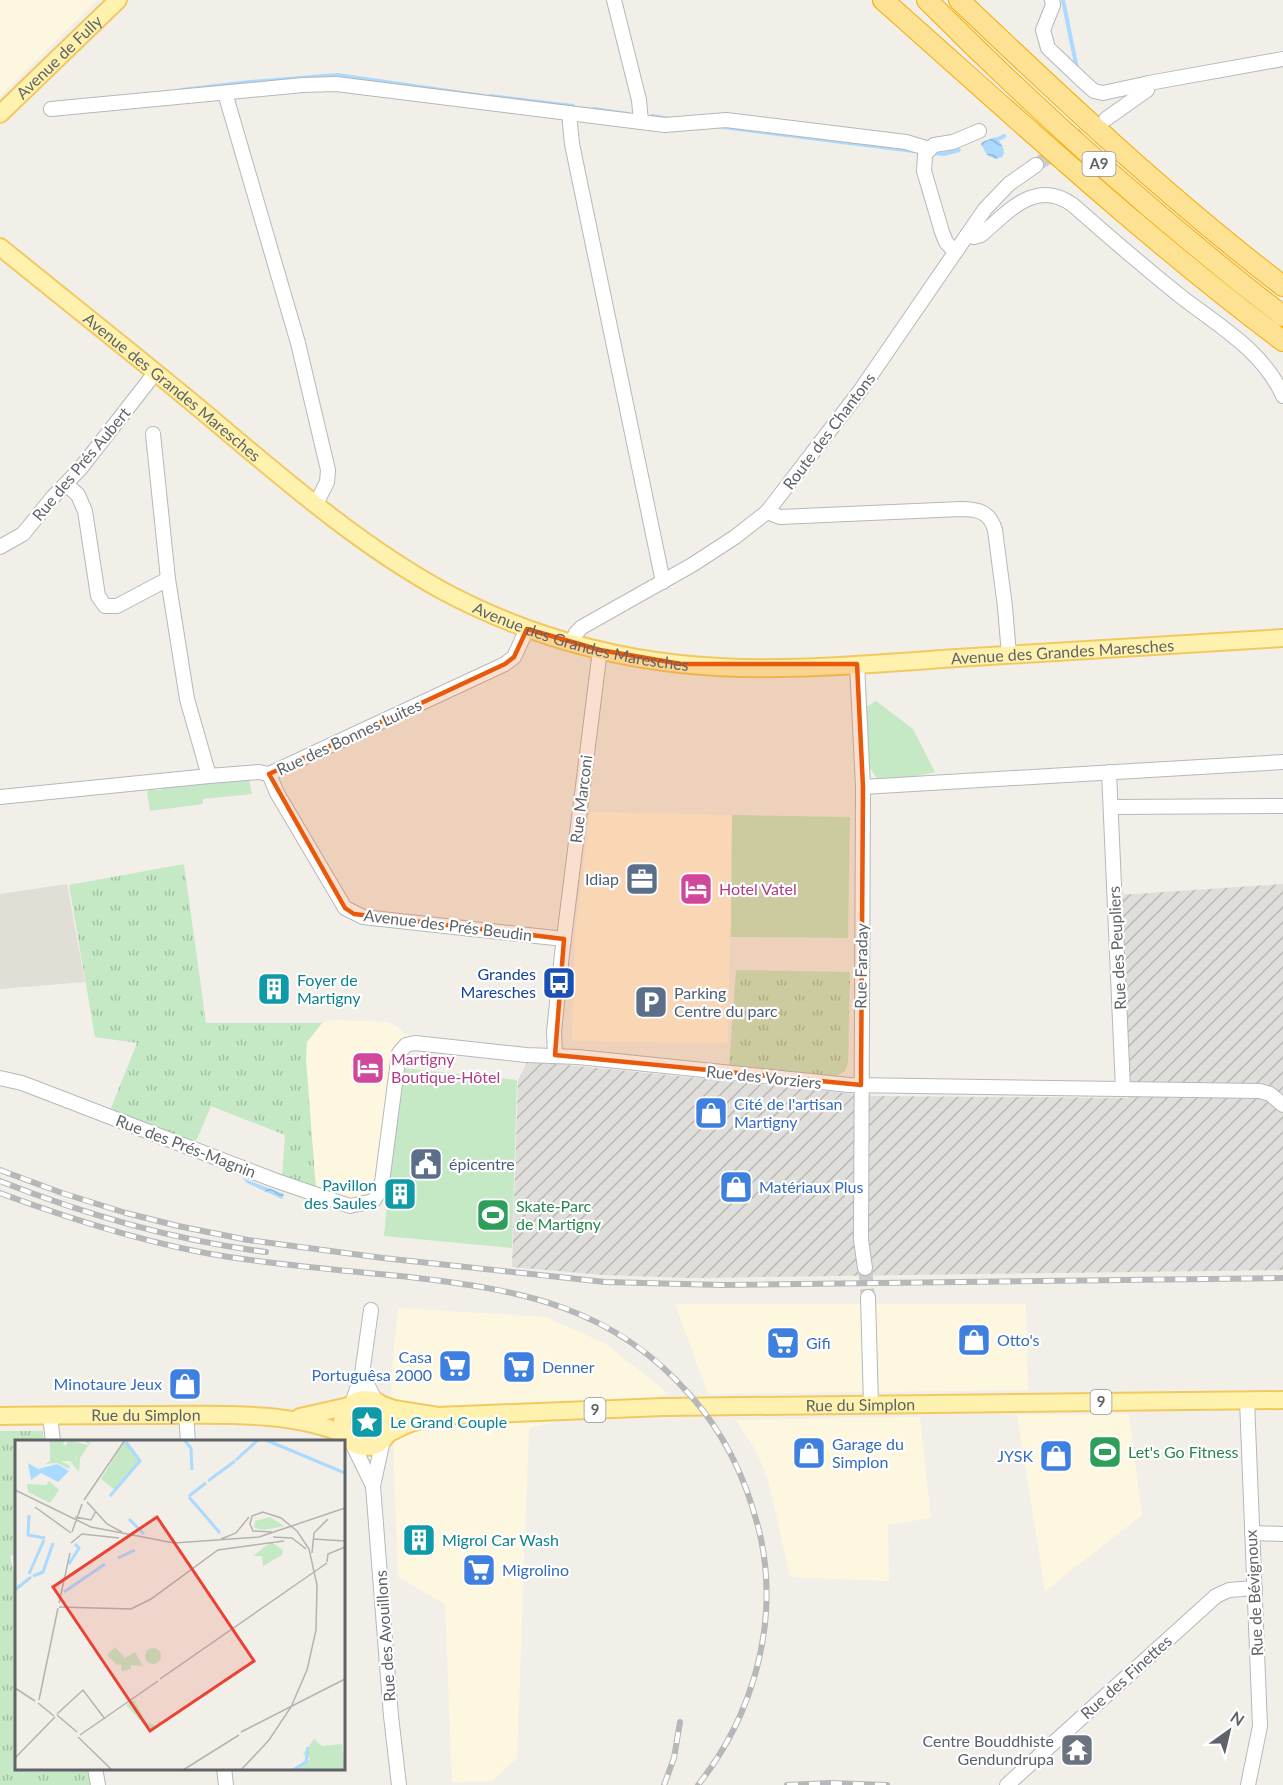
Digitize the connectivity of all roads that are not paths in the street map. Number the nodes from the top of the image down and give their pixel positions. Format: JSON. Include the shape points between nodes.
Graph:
{"nodes":[{"id":1,"x":118,"y":0,"type":"edge"},
{"id":2,"x":614,"y":0,"type":"edge"},
{"id":3,"x":883,"y":0,"type":"edge"},
{"id":4,"x":900,"y":0,"type":"edge"},
{"id":5,"x":927,"y":0,"type":"edge"},
{"id":6,"x":959,"y":0,"type":"edge"},
{"id":7,"x":970,"y":0,"type":"edge"},
{"id":8,"x":1052,"y":0,"type":"edge"},
{"id":9,"x":1283,"y":59,"type":"edge"},
{"id":10,"x":1149,"y":83,"type":"junction"},
{"id":11,"x":225,"y":93,"type":"junction"},
{"id":12,"x":1060,"y":96,"type":"junction"},
{"id":13,"x":51,"y":109,"type":"dead end"},
{"id":14,"x":569,"y":113,"type":"junction"},
{"id":15,"x":0,"y":114,"type":"edge"},
{"id":16,"x":1106,"y":119,"type":"tunnel mouth"},
{"id":17,"x":641,"y":122,"type":"junction"},
{"id":18,"x":979,"y":131,"type":"dead end"},
{"id":19,"x":928,"y":149,"type":"junction"},
{"id":20,"x":1036,"y":165,"type":"tunnel mouth"},
{"id":21,"x":1102,"y":193,"type":"junction"},
{"id":22,"x":967,"y":235,"type":"junction"},
{"id":23,"x":0,"y":247,"type":"edge"},
{"id":24,"x":956,"y":252,"type":"junction"},
{"id":25,"x":1283,"y":286,"type":"edge"},
{"id":26,"x":1283,"y":316,"type":"edge"},
{"id":27,"x":1283,"y":341,"type":"edge"},
{"id":28,"x":155,"y":373,"type":"junction"},
{"id":29,"x":1283,"y":396,"type":"edge"},
{"id":30,"x":153,"y":434,"type":"dead end"},
{"id":31,"x":66,"y":484,"type":"junction"},
{"id":32,"x":316,"y":504,"type":"junction"},
{"id":33,"x":767,"y":512,"type":"junction"},
{"id":34,"x":0,"y":547,"type":"edge"},
{"id":35,"x":168,"y":579,"type":"junction"},
{"id":36,"x":663,"y":582,"type":"junction"},
{"id":37,"x":527,"y":629,"type":"junction"},
{"id":38,"x":1283,"y":638,"type":"edge"},
{"id":39,"x":573,"y":642,"type":"junction"},
{"id":40,"x":600,"y":650,"type":"junction"},
{"id":41,"x":1009,"y":655,"type":"junction"},
{"id":42,"x":857,"y":664,"type":"junction"},
{"id":43,"x":1283,"y":762,"type":"edge"},
{"id":44,"x":1109,"y":772,"type":"junction"},
{"id":45,"x":269,"y":774,"type":"junction"},
{"id":46,"x":209,"y":776,"type":"junction"},
{"id":47,"x":863,"y":787,"type":"junction"},
{"id":48,"x":0,"y":796,"type":"edge"},
{"id":49,"x":1283,"y":806,"type":"edge"},
{"id":50,"x":1111,"y":807,"type":"junction"},
{"id":51,"x":564,"y":939,"type":"junction"},
{"id":52,"x":555,"y":1055,"type":"junction"},
{"id":53,"x":0,"y":1078,"type":"edge"},
{"id":54,"x":861,"y":1085,"type":"junction"},
{"id":55,"x":1123,"y":1089,"type":"junction"},
{"id":56,"x":1283,"y":1105,"type":"edge"},
{"id":57,"x":373,"y":1201,"type":"joint"},
{"id":58,"x":864,"y":1268,"type":"tunnel mouth"},
{"id":59,"x":868,"y":1297,"type":"tunnel mouth"},
{"id":60,"x":371,"y":1310,"type":"dead end"},
{"id":61,"x":362,"y":1374,"type":"junction"},
{"id":62,"x":1247,"y":1400,"type":"junction"},
{"id":63,"x":1283,"y":1400,"type":"edge"},
{"id":64,"x":378,"y":1403,"type":"junction"},
{"id":65,"x":871,"y":1404,"type":"junction"},
{"id":66,"x":351,"y":1405,"type":"junction"},
{"id":67,"x":50,"y":1415,"type":"junction"},
{"id":68,"x":186,"y":1415,"type":"junction"},
{"id":69,"x":0,"y":1416,"type":"edge"},
{"id":70,"x":438,"y":1416,"type":"junction"},
{"id":71,"x":290,"y":1418,"type":"junction"},
{"id":72,"x":385,"y":1437,"type":"junction"},
{"id":73,"x":348,"y":1438,"type":"junction"},
{"id":74,"x":53,"y":1440,"type":"edge"},
{"id":75,"x":188,"y":1440,"type":"edge"},
{"id":76,"x":373,"y":1486,"type":"junction"},
{"id":77,"x":1252,"y":1533,"type":"junction"},
{"id":78,"x":1283,"y":1534,"type":"edge"},
{"id":79,"x":1255,"y":1587,"type":"junction"},
{"id":80,"x":95,"y":1770,"type":"edge"},
{"id":81,"x":224,"y":1770,"type":"edge"},
{"id":82,"x":98,"y":1785,"type":"edge"},
{"id":83,"x":226,"y":1785,"type":"edge"},
{"id":84,"x":399,"y":1785,"type":"edge"},
{"id":85,"x":1007,"y":1785,"type":"edge"},
{"id":86,"x":1248,"y":1785,"type":"edge"}],
"edges":[{"from":1,"to":15,"type":"main road","name":"Avenue de Fully"},
{"from":2,"to":17,"type":"street"},
{"from":3,"to":21,"type":"highway"},
{"from":4,"to":21,"type":"highway","number":"A9"},
{"from":5,"to":26,"type":"highway","number":"A9","via":[[1098,164]]},
{"from":6,"to":12,"type":"highway"},
{"from":7,"to":12,"type":"highway"},
{"from":8,"to":10,"type":"street","via":[[1043,30],[1048,48],[1094,91],[1103,93]]},
{"from":9,"to":10,"type":"street"},
{"from":10,"to":16,"type":"street","via":[[1148,90]]},
{"from":11,"to":13,"type":"street"},
{"from":11,"to":14,"type":"street","via":[[336,84]]},
{"from":11,"to":32,"type":"street","via":[[298,343],[328,470],[327,482]]},
{"from":12,"to":25,"type":"highway"},
{"from":14,"to":17,"type":"street"},
{"from":14,"to":36,"type":"street"},
{"from":17,"to":19,"type":"street","via":[[753,122],[906,142]]},
{"from":18,"to":19,"type":"street"},
{"from":19,"to":24,"type":"street","via":[[923,160],[927,186],[944,238]]},
{"from":20,"to":22,"type":"street","name":"Route des Chantons","via":[[996,197]]},
{"from":21,"to":27,"type":"highway","number":"A9"},
{"from":22,"to":24,"type":"street","name":"Route des Chantons"},
{"from":22,"to":29,"type":"street","via":[[981,235],[1032,196],[1062,198],[1255,354]]},
{"from":23,"to":28,"type":"main road","name":"Avenue des Grandes Maresches"},
{"from":24,"to":33,"type":"street","name":"Route des Chantons","via":[[860,391]]},
{"from":28,"to":31,"type":"street","name":"Rue des Prés Aubert"},
{"from":28,"to":32,"type":"main road","name":"Avenue des Grandes Maresches"},
{"from":30,"to":35,"type":"street"},
{"from":31,"to":34,"type":"street","name":"Rue des Prés Aubert","via":[[23,534]]},
{"from":31,"to":35,"type":"street","via":[[78,495],[85,511],[98,596],[105,606],[117,606]]},
{"from":32,"to":37,"type":"main road","name":"Avenue des Grandes Maresches","via":[[416,575]]},
{"from":33,"to":36,"type":"street","name":"Route des Chantons"},
{"from":33,"to":41,"type":"street","via":[[780,517],[961,509],[983,512],[995,530]]},
{"from":35,"to":46,"type":"street","via":[[188,699]]},
{"from":36,"to":39,"type":"street","name":"Route des Chantons","via":[[582,627]]},
{"from":37,"to":39,"type":"main road","name":"Avenue des Grandes Maresches"},
{"from":37,"to":45,"type":"street","name":"Rue des Bonnes Luites","via":[[514,657],[505,664]]},
{"from":38,"to":41,"type":"main road","name":"Avenue des Grandes Maresches"},
{"from":39,"to":40,"type":"main road","name":"Avenue des Grandes Maresches"},
{"from":40,"to":42,"type":"main road","name":"Avenue des Grandes Maresches","via":[[650,660],[715,666]]},
{"from":40,"to":51,"type":"street","name":"Rue Marconi"},
{"from":41,"to":42,"type":"main road","name":"Avenue des Grandes Maresches"},
{"from":42,"to":47,"type":"street","name":"Rue Faraday"},
{"from":43,"to":44,"type":"street"},
{"from":44,"to":47,"type":"street"},
{"from":44,"to":50,"type":"street","name":"Rue des Peupliers"},
{"from":45,"to":46,"type":"street","name":"Rue des Bonnes Luites"},
{"from":45,"to":51,"type":"street","name":"Avenue des Prés Beudin","via":[[345,908],[354,914]]},
{"from":46,"to":48,"type":"street","name":"Rue des Bonnes Luites"},
{"from":47,"to":54,"type":"street","name":"Rue Faraday"},
{"from":49,"to":50,"type":"street"},
{"from":50,"to":55,"type":"street","name":"Rue des Peupliers"},
{"from":51,"to":52,"type":"street","name":"Rue Marconi"},
{"from":52,"to":54,"type":"street","name":"Rue des Vorziers"},
{"from":52,"to":57,"type":"street","name":"Rue des Vorziers","via":[[406,1045],[397,1062],[381,1190]]},
{"from":53,"to":57,"type":"street","name":"Rue des Prés-Magnin","via":[[350,1206]]},
{"from":54,"to":55,"type":"street","name":"Rue des Vorziers"},
{"from":54,"to":58,"type":"street","name":"Rue Faraday"},
{"from":55,"to":56,"type":"street","name":"Rue des Vorziers","via":[[1260,1090]]},
{"from":59,"to":65,"type":"street"},
{"from":60,"to":61,"type":"street"},
{"from":61,"to":64,"type":"street"},
{"from":61,"to":66,"type":"street"},
{"from":62,"to":63,"type":"main road","name":"Rue du Simplon","number":"9"},
{"from":62,"to":65,"type":"main road","name":"Rue du Simplon","number":"9"},
{"from":62,"to":77,"type":"street","name":"Rue de Bévignoux"},
{"from":64,"to":66,"type":"main road","number":"9","via":[[364,1400]]},
{"from":64,"to":70,"type":"main road","name":"Rue du Simplon","number":"9"},
{"from":64,"to":72,"type":"main road","via":[[389,1419]]},
{"from":65,"to":70,"type":"main road","name":"Rue du Simplon","number":"9"},
{"from":66,"to":71,"type":"main road","name":"Rue du Simplon","number":"9"},
{"from":66,"to":73,"type":"main road","via":[[342,1419]]},
{"from":67,"to":68,"type":"main road","name":"Rue du Simplon","number":"9"},
{"from":67,"to":69,"type":"main road","name":"Rue du Simplon","number":"9"},
{"from":67,"to":74,"type":"street"},
{"from":68,"to":71,"type":"main road","name":"Rue du Simplon","number":"9"},
{"from":68,"to":75,"type":"street"},
{"from":70,"to":72,"type":"main road","name":"Rue du Simplon","number":"9","via":[[408,1424]]},
{"from":71,"to":73,"type":"main road","name":"Rue du Simplon","number":"9","via":[[325,1426]]},
{"from":72,"to":73,"type":"main road","number":"9","via":[[369,1447],[359,1446]]},
{"from":72,"to":76,"type":"street","name":"Rue des Avouillons"},
{"from":73,"to":76,"type":"street","name":"Rue des Avouillons"},
{"from":76,"to":84,"type":"street","name":"Rue des Avouillons"},
{"from":77,"to":78,"type":"street"},
{"from":77,"to":79,"type":"street","name":"Rue de Bévignoux"},
{"from":79,"to":85,"type":"street","name":"Rue des Finettes","via":[[1215,1596]]},
{"from":79,"to":86,"type":"street","name":"Rue de Bévignoux","via":[[1260,1726]]},
{"from":80,"to":82,"type":"street"},
{"from":81,"to":83,"type":"street"}]}
